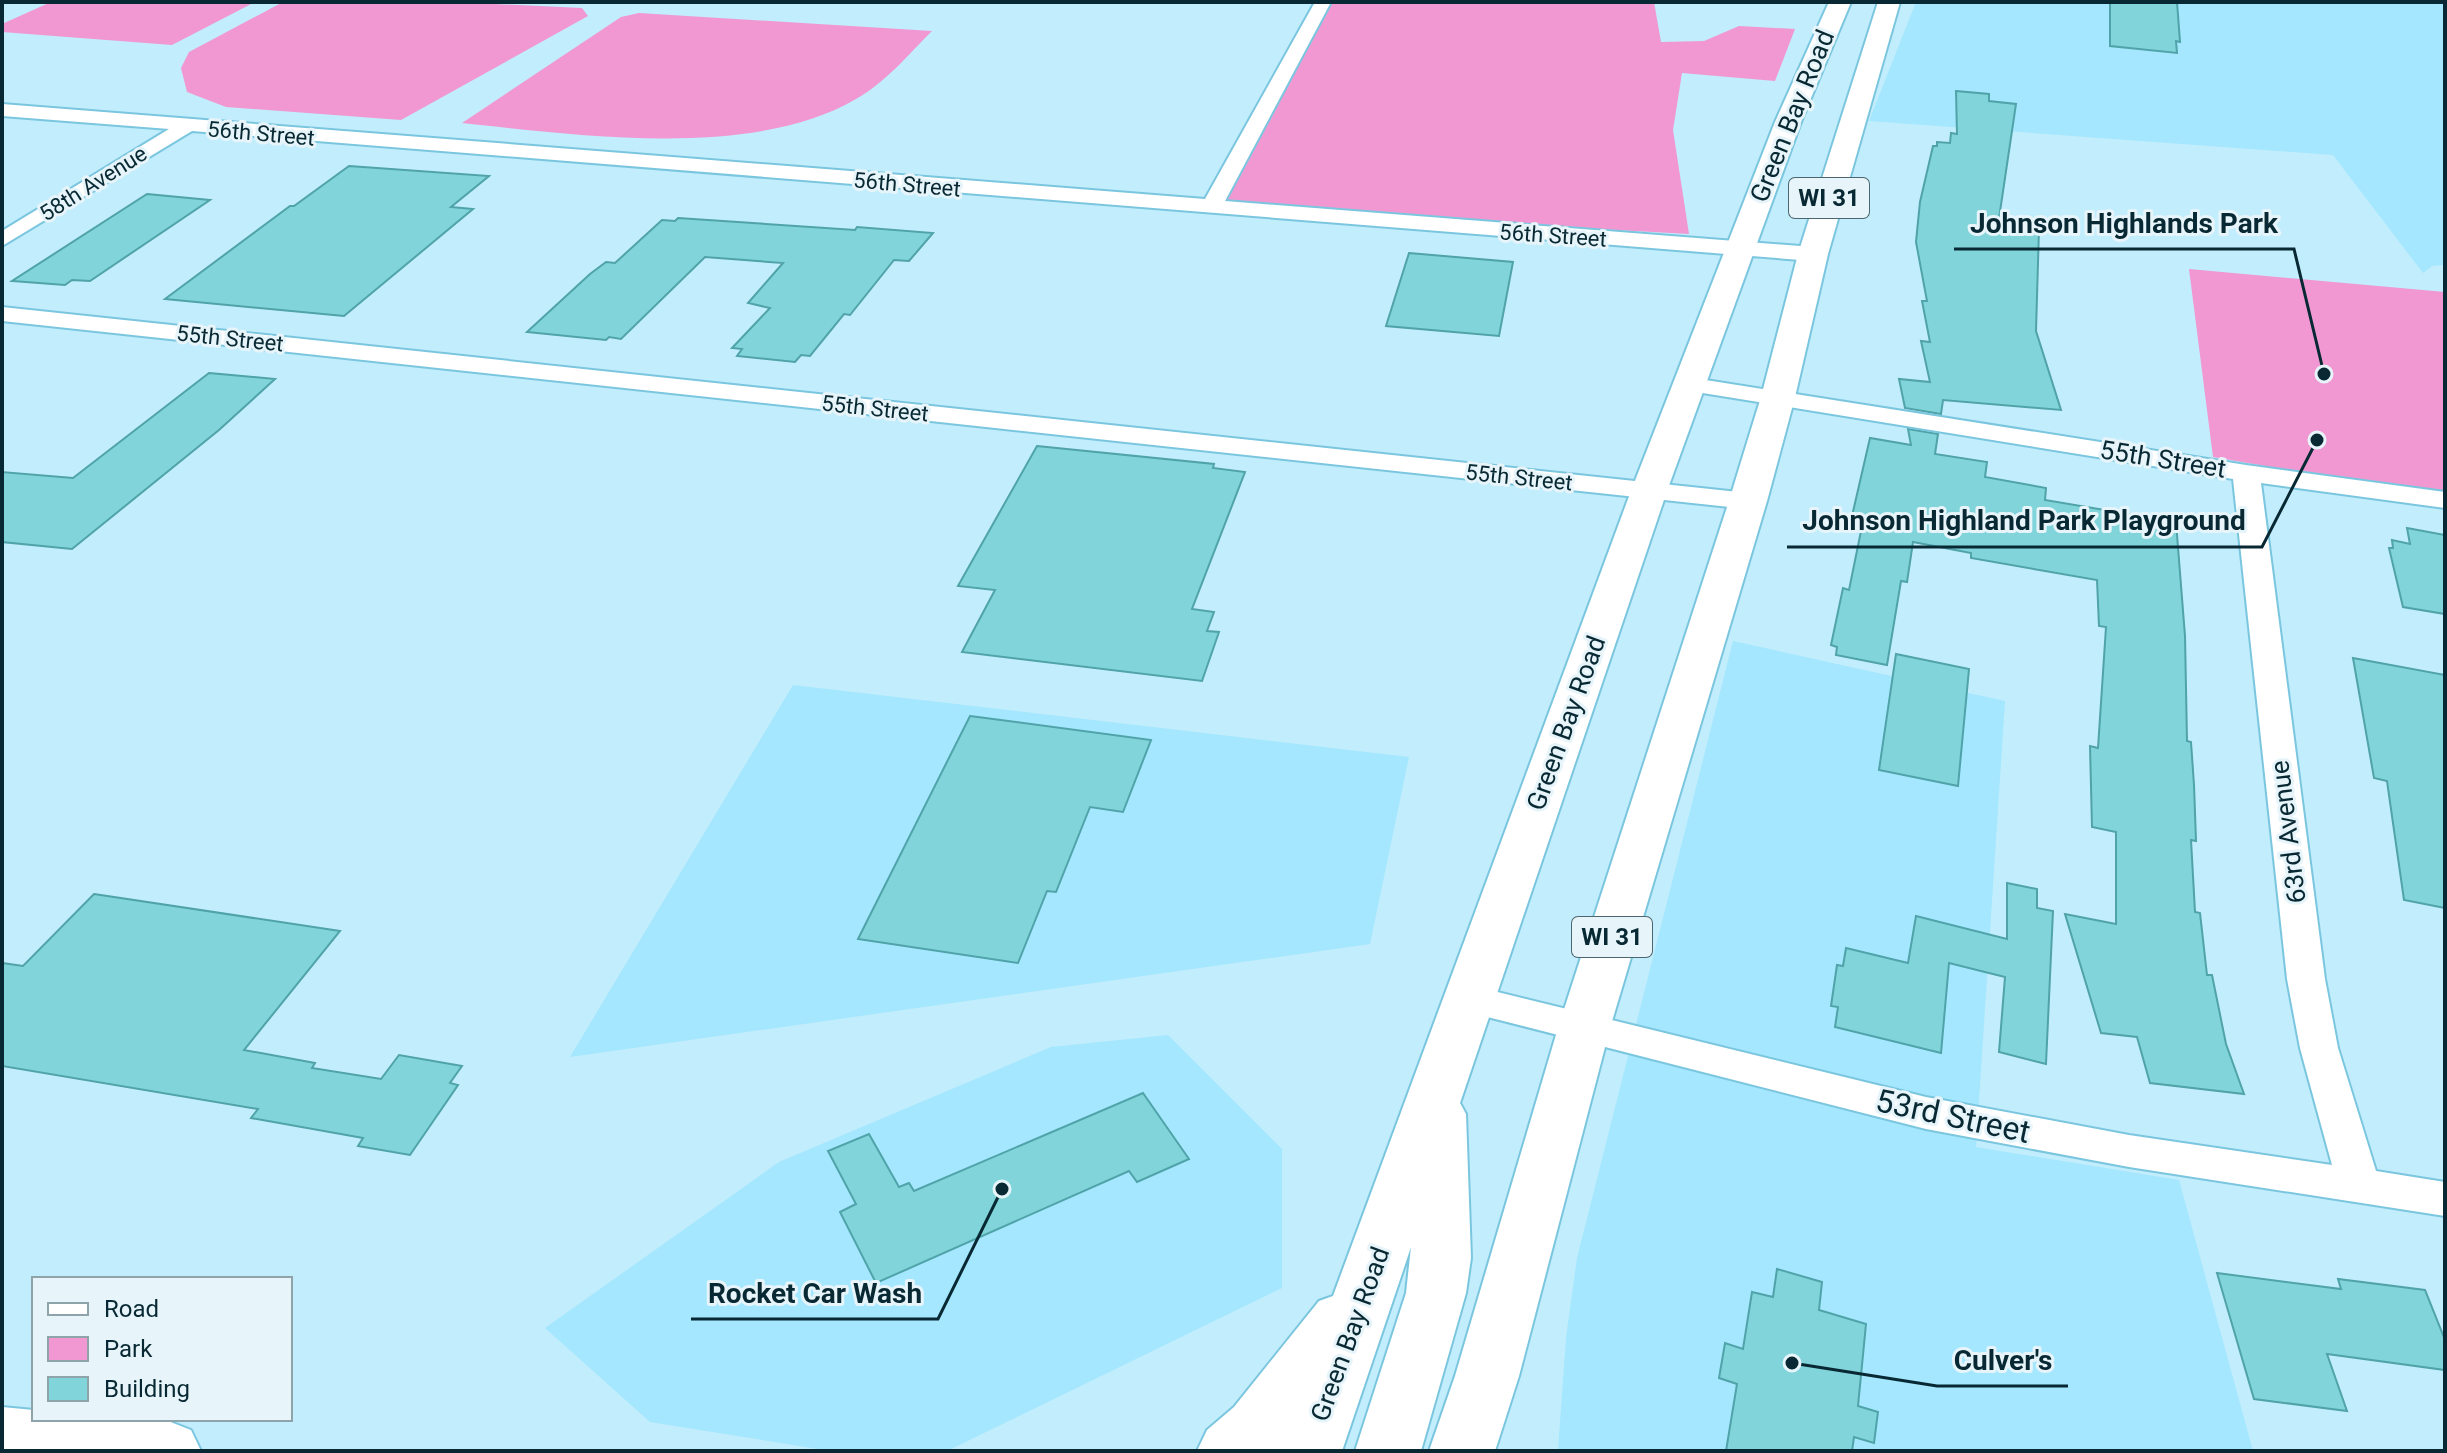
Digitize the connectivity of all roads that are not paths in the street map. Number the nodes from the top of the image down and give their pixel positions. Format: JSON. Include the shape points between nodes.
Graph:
{"nodes":[{"id":1,"x":1323,"y":2,"type":"edge"},
{"id":2,"x":1840,"y":2,"type":"edge"},
{"id":3,"x":1889,"y":2,"type":"edge"},
{"id":4,"x":2,"y":110,"type":"edge"},
{"id":5,"x":185,"y":127,"type":"junction"},
{"id":6,"x":1211,"y":208,"type":"junction"},
{"id":7,"x":2,"y":240,"type":"edge"},
{"id":8,"x":1740,"y":249,"type":"junction"},
{"id":9,"x":1813,"y":254,"type":"junction"},
{"id":10,"x":2,"y":314,"type":"edge"},
{"id":11,"x":1693,"y":385,"type":"junction"},
{"id":12,"x":1778,"y":397,"type":"junction"},
{"id":13,"x":2246,"y":473,"type":"junction"},
{"id":14,"x":1649,"y":491,"type":"junction"},
{"id":15,"x":2445,"y":500,"type":"edge"},
{"id":16,"x":1748,"y":501,"type":"junction"},
{"id":17,"x":1469,"y":999,"type":"junction"},
{"id":18,"x":1584,"y":1028,"type":"junction"},
{"id":19,"x":1438,"y":1087,"type":"junction"},
{"id":20,"x":2359,"y":1186,"type":"junction"},
{"id":21,"x":2445,"y":1199,"type":"edge"},
{"id":22,"x":1369,"y":1283,"type":"junction"},
{"id":23,"x":1487,"y":1376,"type":"junction"},
{"id":24,"x":2,"y":1438,"type":"edge"},
{"id":25,"x":58,"y":1451,"type":"edge"},
{"id":26,"x":168,"y":1451,"type":"edge"},
{"id":27,"x":1230,"y":1451,"type":"edge"},
{"id":28,"x":1309,"y":1451,"type":"edge"},
{"id":29,"x":1388,"y":1451,"type":"edge"},
{"id":30,"x":1462,"y":1451,"type":"edge"},
{"id":31,"x":1495,"y":1451,"type":"edge"}],
"edges":[{"from":1,"to":6,"type":"street"},
{"from":2,"to":8,"type":"main road","name":"Green Bay Road","number":"WI 31","via":[[1805,76]]},
{"from":3,"to":9,"type":"main road","name":"Green Bay Road","number":"WI 31"},
{"from":4,"to":5,"type":"street","name":"56th Street"},
{"from":5,"to":6,"type":"street","name":"56th Street"},
{"from":5,"to":7,"type":"street","name":"58th Avenue"},
{"from":6,"to":8,"type":"street","name":"56th Street"},
{"from":8,"to":9,"type":"street","name":"56th Street"},
{"from":8,"to":11,"type":"main road","name":"Green Bay Road","number":"WI 31"},
{"from":9,"to":12,"type":"main road","name":"Green Bay Road","number":"WI 31"},
{"from":10,"to":14,"type":"street","name":"55th Street"},
{"from":11,"to":12,"type":"street","name":"55th Street"},
{"from":11,"to":14,"type":"main road","name":"Green Bay Road","number":"WI 31"},
{"from":12,"to":13,"type":"street","name":"55th Street"},
{"from":12,"to":16,"type":"main road","name":"Green Bay Road","number":"WI 31"},
{"from":13,"to":15,"type":"street","name":"55th Street"},
{"from":13,"to":20,"type":"street","name":"63rd Avenue","via":[[2306,979],[2319,1048]]},
{"from":14,"to":16,"type":"street","name":"55th Street"},
{"from":14,"to":17,"type":"main road","name":"Green Bay Road","number":"WI 31"},
{"from":16,"to":18,"type":"main road","name":"Green Bay Road","number":"WI 31"},
{"from":17,"to":18,"type":"street","name":"53rd Street"},
{"from":17,"to":19,"type":"main road","name":"Green Bay Road","number":"WI 31"},
{"from":18,"to":20,"type":"street","name":"53rd Street","via":[[1926,1113]]},
{"from":18,"to":23,"type":"main road","name":"Green Bay Road","number":"WI 31"},
{"from":19,"to":22,"type":"main road","name":"Green Bay Road","number":"WI 31"},
{"from":19,"to":29,"type":"main road","via":[[1440,1270]]},
{"from":20,"to":21,"type":"street","name":"53rd Street"},
{"from":22,"to":27,"type":"main road","via":[[1257,1428]]},
{"from":22,"to":28,"type":"main road","name":"Green Bay Road","number":"WI 31"},
{"from":23,"to":30,"type":"main road","name":"Green Bay Road","number":"WI 31"},
{"from":23,"to":31,"type":"main road"},
{"from":24,"to":25,"type":"main road"},
{"from":24,"to":26,"type":"main road"}]}
